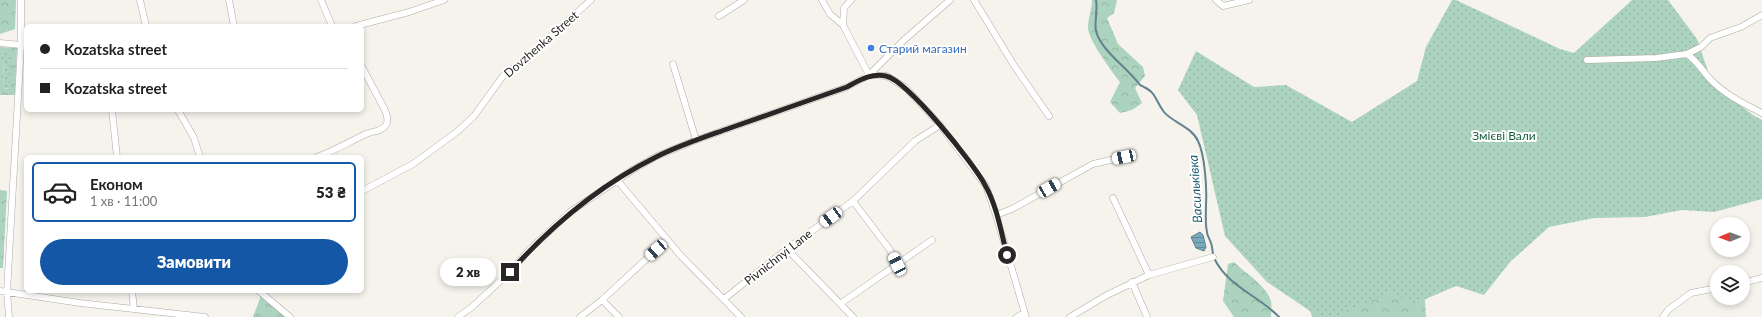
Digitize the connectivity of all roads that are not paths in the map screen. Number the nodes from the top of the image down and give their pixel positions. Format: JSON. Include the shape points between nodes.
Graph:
{"nodes":[{"id":1,"x":21,"y":0,"type":"edge"},
{"id":2,"x":140,"y":0,"type":"edge"},
{"id":3,"x":229,"y":0,"type":"edge"},
{"id":4,"x":321,"y":0,"type":"edge"},
{"id":5,"x":444,"y":0,"type":"edge"},
{"id":6,"x":591,"y":0,"type":"edge"},
{"id":7,"x":744,"y":0,"type":"edge"},
{"id":8,"x":822,"y":0,"type":"edge"},
{"id":9,"x":851,"y":0,"type":"edge"},
{"id":10,"x":950,"y":0,"type":"edge"},
{"id":11,"x":974,"y":0,"type":"edge"},
{"id":12,"x":1216,"y":0,"type":"edge"},
{"id":13,"x":1249,"y":0,"type":"edge"},
{"id":14,"x":1762,"y":15,"type":"edge"},
{"id":15,"x":719,"y":16,"type":"dead end"},
{"id":16,"x":146,"y":24,"type":"edge"},
{"id":17,"x":234,"y":24,"type":"edge"},
{"id":18,"x":331,"y":24,"type":"edge"},
{"id":19,"x":364,"y":24,"type":"edge"},
{"id":20,"x":843,"y":25,"type":"junction"},
{"id":21,"x":0,"y":43,"type":"edge"},
{"id":22,"x":21,"y":45,"type":"junction"},
{"id":23,"x":1687,"y":54,"type":"junction"},
{"id":24,"x":1587,"y":60,"type":"dead end"},
{"id":25,"x":23,"y":62,"type":"edge"},
{"id":26,"x":673,"y":64,"type":"dead end"},
{"id":27,"x":364,"y":71,"type":"edge"},
{"id":28,"x":869,"y":75,"type":"junction"},
{"id":29,"x":112,"y":112,"type":"edge"},
{"id":30,"x":179,"y":112,"type":"edge"},
{"id":31,"x":1762,"y":113,"type":"edge"},
{"id":32,"x":1049,"y":116,"type":"dead end"},
{"id":33,"x":940,"y":125,"type":"junction"},
{"id":34,"x":696,"y":140,"type":"junction"},
{"id":35,"x":117,"y":155,"type":"edge"},
{"id":36,"x":199,"y":155,"type":"edge"},
{"id":37,"x":322,"y":155,"type":"edge"},
{"id":38,"x":1124,"y":157,"type":"dead end"},
{"id":39,"x":617,"y":180,"type":"junction"},
{"id":40,"x":364,"y":190,"type":"edge"},
{"id":41,"x":1113,"y":198,"type":"dead end"},
{"id":42,"x":853,"y":201,"type":"junction"},
{"id":43,"x":996,"y":215,"type":"junction"},
{"id":44,"x":667,"y":240,"type":"junction"},
{"id":45,"x":932,"y":240,"type":"dead end"},
{"id":46,"x":788,"y":249,"type":"junction"},
{"id":47,"x":1213,"y":257,"type":"dead end"},
{"id":48,"x":897,"y":264,"type":"junction"},
{"id":49,"x":1149,"y":275,"type":"junction"},
{"id":50,"x":1762,"y":278,"type":"edge"},
{"id":51,"x":1750,"y":281,"type":"edge"},
{"id":52,"x":1132,"y":282,"type":"junction"},
{"id":53,"x":1710,"y":289,"type":"edge"},
{"id":54,"x":0,"y":291,"type":"edge"},
{"id":55,"x":7,"y":292,"type":"junction"},
{"id":56,"x":132,"y":293,"type":"edge"},
{"id":57,"x":261,"y":293,"type":"edge"},
{"id":58,"x":724,"y":299,"type":"junction"},
{"id":59,"x":602,"y":300,"type":"junction"},
{"id":60,"x":840,"y":304,"type":"junction"},
{"id":61,"x":134,"y":309,"type":"junction"},
{"id":62,"x":1025,"y":315,"type":"edge"},
{"id":63,"x":288,"y":316,"type":"edge"},
{"id":64,"x":9,"y":317,"type":"edge"},
{"id":65,"x":205,"y":317,"type":"edge"},
{"id":66,"x":458,"y":317,"type":"edge"},
{"id":67,"x":580,"y":317,"type":"edge"},
{"id":68,"x":619,"y":317,"type":"edge"},
{"id":69,"x":741,"y":317,"type":"edge"},
{"id":70,"x":853,"y":317,"type":"edge"},
{"id":71,"x":1017,"y":317,"type":"edge"},
{"id":72,"x":1070,"y":317,"type":"edge"},
{"id":73,"x":1147,"y":317,"type":"edge"},
{"id":74,"x":1663,"y":317,"type":"edge"}],
"edges":[{"from":1,"to":22,"type":"street"},
{"from":2,"to":16,"type":"street"},
{"from":3,"to":17,"type":"street"},
{"from":4,"to":18,"type":"street"},
{"from":5,"to":19,"type":"street"},
{"from":6,"to":40,"type":"street","name":"Dovzhenka Street","via":[[503,76],[474,116],[458,131],[413,164]]},
{"from":7,"to":15,"type":"street"},
{"from":8,"to":20,"type":"street","via":[[830,14]]},
{"from":9,"to":20,"type":"street","via":[[844,8]]},
{"from":10,"to":28,"type":"street"},
{"from":11,"to":32,"type":"street"},
{"from":12,"to":13,"type":"street","via":[[1223,6]]},
{"from":14,"to":23,"type":"street","via":[[1741,27],[1710,38]]},
{"from":20,"to":28,"type":"street"},
{"from":21,"to":22,"type":"street"},
{"from":22,"to":25,"type":"street"},
{"from":23,"to":24,"type":"street","via":[[1656,58]]},
{"from":23,"to":31,"type":"street","via":[[1711,80],[1743,104]]},
{"from":25,"to":55,"type":"street"},
{"from":26,"to":34,"type":"street"},
{"from":27,"to":37,"type":"street","via":[[385,110],[388,118],[386,124],[379,131],[368,133]]},
{"from":28,"to":33,"type":"street","via":[[887,76],[906,88]]},
{"from":28,"to":34,"type":"street","via":[[847,87]]},
{"from":29,"to":35,"type":"street"},
{"from":30,"to":36,"type":"street","via":[[194,138]]},
{"from":33,"to":42,"type":"street","name":"Pivnichnyi Lane","via":[[915,141]]},
{"from":33,"to":43,"type":"street","via":[[986,186]]},
{"from":34,"to":39,"type":"street","via":[[657,156]]},
{"from":38,"to":43,"type":"street","via":[[1094,164],[1012,210]]},
{"from":39,"to":44,"type":"street"},
{"from":39,"to":66,"type":"street","via":[[570,212],[530,249],[510,272]]},
{"from":41,"to":49,"type":"street"},
{"from":42,"to":46,"type":"street","name":"Pivnichnyi Lane"},
{"from":42,"to":48,"type":"street","via":[[890,250]]},
{"from":43,"to":62,"type":"street"},
{"from":44,"to":58,"type":"street"},
{"from":44,"to":59,"type":"street"},
{"from":45,"to":48,"type":"street"},
{"from":46,"to":58,"type":"street","name":"Pivnichnyi Lane"},
{"from":46,"to":60,"type":"street"},
{"from":47,"to":49,"type":"street"},
{"from":48,"to":60,"type":"street"},
{"from":49,"to":52,"type":"street"},
{"from":50,"to":51,"type":"street"},
{"from":52,"to":72,"type":"street"},
{"from":52,"to":73,"type":"street"},
{"from":53,"to":74,"type":"street","via":[[1691,293],[1668,310]]},
{"from":54,"to":55,"type":"street"},
{"from":55,"to":61,"type":"street"},
{"from":55,"to":64,"type":"street"},
{"from":56,"to":61,"type":"street"},
{"from":57,"to":63,"type":"street"},
{"from":58,"to":69,"type":"street"},
{"from":59,"to":67,"type":"street"},
{"from":59,"to":68,"type":"street"},
{"from":60,"to":70,"type":"street"},
{"from":61,"to":65,"type":"street"},
{"from":62,"to":71,"type":"street"}]}
